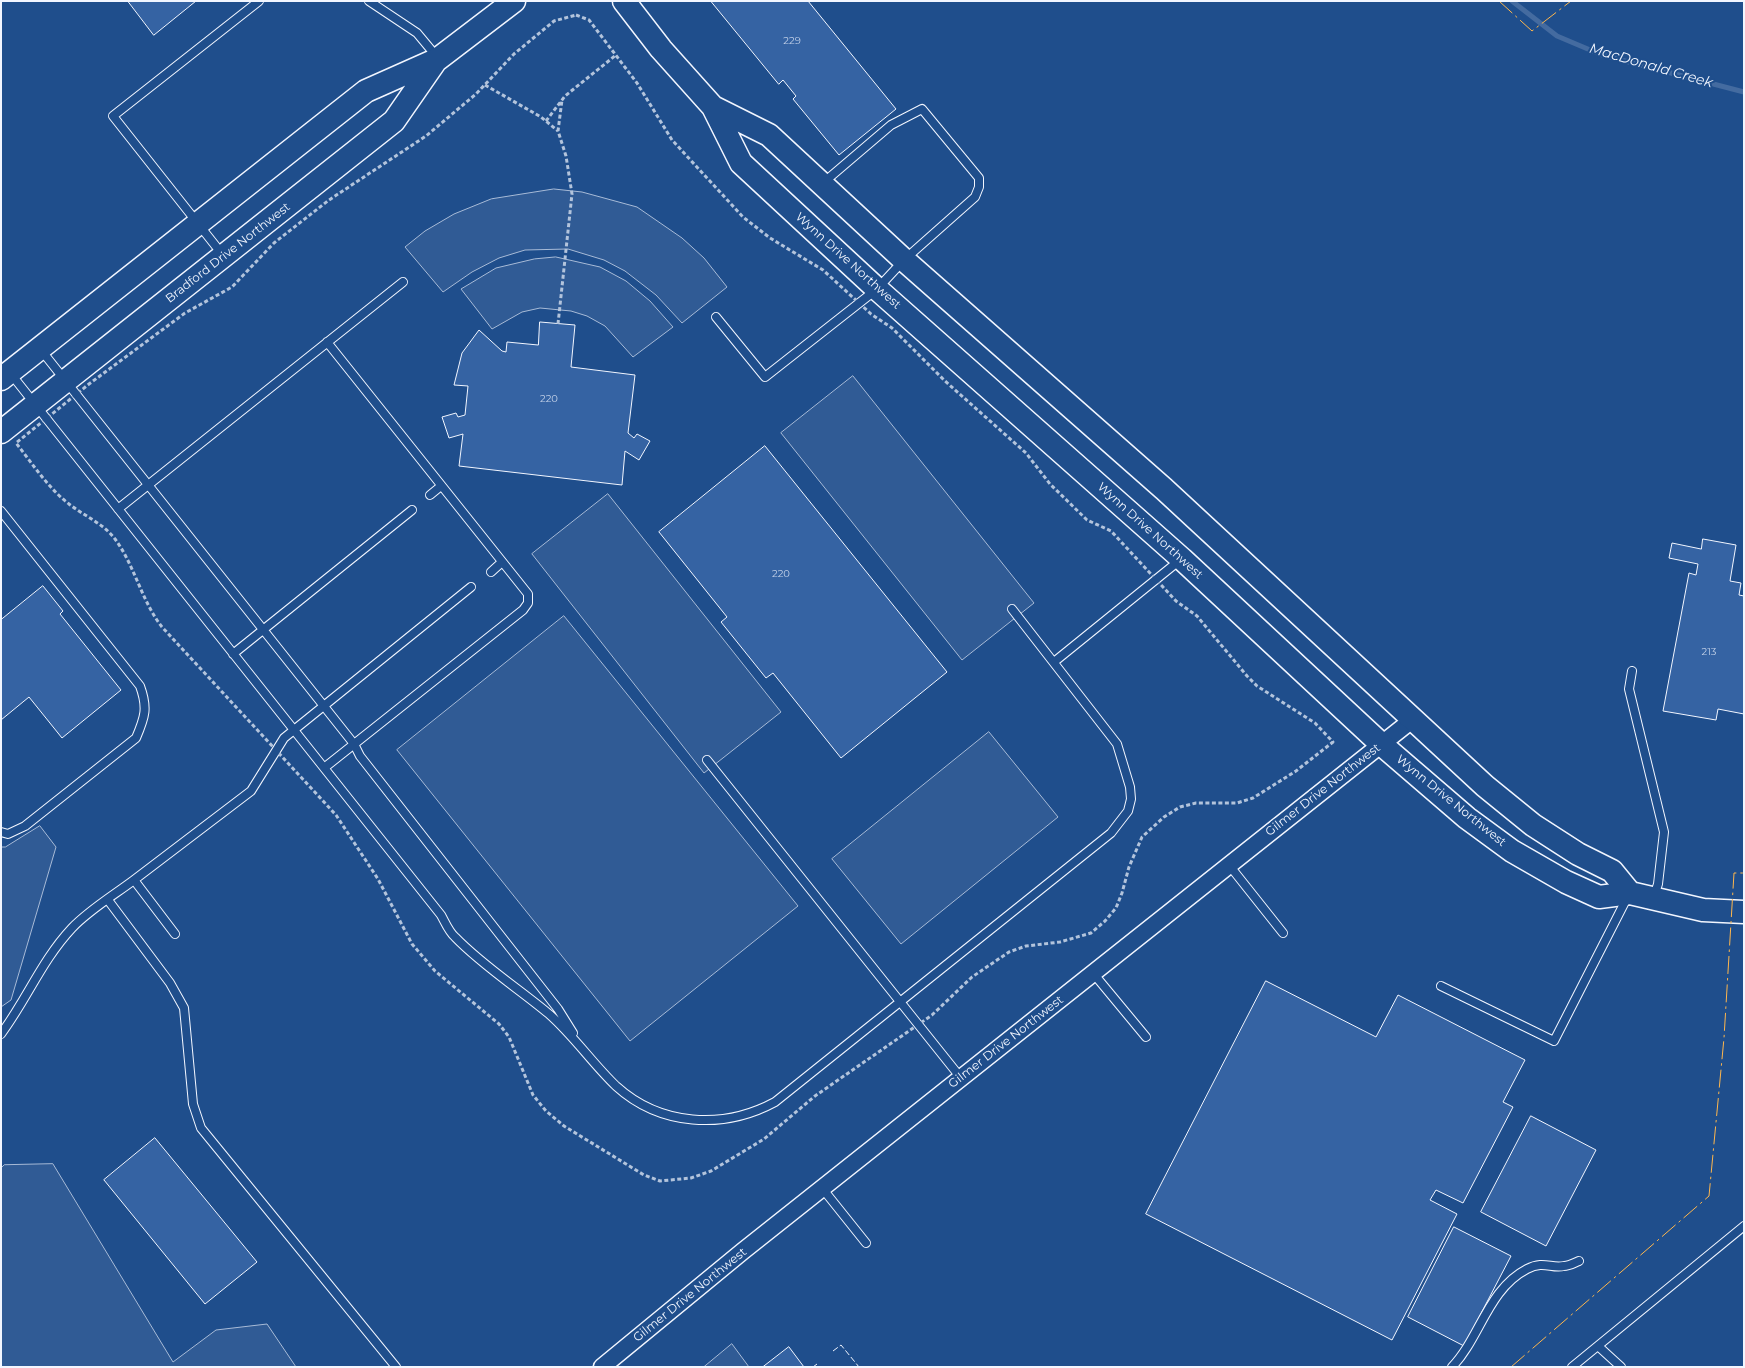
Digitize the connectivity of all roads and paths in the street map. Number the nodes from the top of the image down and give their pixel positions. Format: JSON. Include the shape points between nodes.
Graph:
{"nodes":[{"id":1,"x":259,"y":1,"type":"edge"},
{"id":2,"x":369,"y":1,"type":"edge"},
{"id":3,"x":514,"y":1,"type":"edge"},
{"id":4,"x":624,"y":1,"type":"edge"},
{"id":5,"x":616,"y":55,"type":"junction"},
{"id":6,"x":438,"y":58,"type":"junction"},
{"id":7,"x":485,"y":85,"type":"junction"},
{"id":8,"x":562,"y":100,"type":"junction"},
{"id":9,"x":713,"y":107,"type":"junction"},
{"id":10,"x":546,"y":121,"type":"junction"},
{"id":11,"x":558,"y":131,"type":"junction"},
{"id":12,"x":822,"y":184,"type":"junction"},
{"id":13,"x":199,"y":223,"type":"junction"},
{"id":14,"x":224,"y":256,"type":"junction"},
{"id":15,"x":904,"y":260,"type":"junction"},
{"id":16,"x":403,"y":282,"type":"dead end"},
{"id":17,"x":877,"y":288,"type":"junction"},
{"id":18,"x":859,"y":302,"type":"junction"},
{"id":19,"x":716,"y":317,"type":"dead end"},
{"id":20,"x":558,"y":324,"type":"dead end"},
{"id":21,"x":327,"y":342,"type":"junction"},
{"id":22,"x":40,"y":349,"type":"junction"},
{"id":23,"x":5,"y":376,"type":"edge"},
{"id":24,"x":71,"y":388,"type":"junction"},
{"id":25,"x":41,"y":412,"type":"junction"},
{"id":26,"x":1,"y":432,"type":"edge"},
{"id":27,"x":148,"y":485,"type":"junction"},
{"id":28,"x":442,"y":486,"type":"junction"},
{"id":29,"x":430,"y":495,"type":"dead end"},
{"id":30,"x":118,"y":509,"type":"junction"},
{"id":31,"x":412,"y":510,"type":"dead end"},
{"id":32,"x":1,"y":511,"type":"edge"},
{"id":33,"x":1182,"y":559,"type":"junction"},
{"id":34,"x":502,"y":562,"type":"junction"},
{"id":35,"x":491,"y":572,"type":"dead end"},
{"id":36,"x":1156,"y":580,"type":"junction"},
{"id":37,"x":471,"y":588,"type":"dead end"},
{"id":38,"x":1012,"y":609,"type":"dead end"},
{"id":39,"x":264,"y":630,"type":"junction"},
{"id":40,"x":233,"y":654,"type":"junction"},
{"id":41,"x":1054,"y":662,"type":"junction"},
{"id":42,"x":1632,"y":672,"type":"dead end"},
{"id":43,"x":324,"y":705,"type":"junction"},
{"id":44,"x":1412,"y":720,"type":"junction"},
{"id":45,"x":294,"y":730,"type":"junction"},
{"id":46,"x":354,"y":744,"type":"junction"},
{"id":47,"x":1381,"y":744,"type":"junction"},
{"id":48,"x":276,"y":748,"type":"junction"},
{"id":49,"x":707,"y":760,"type":"dead end"},
{"id":50,"x":324,"y":768,"type":"junction"},
{"id":51,"x":1,"y":832,"type":"edge"},
{"id":52,"x":1229,"y":865,"type":"junction"},
{"id":53,"x":134,"y":880,"type":"junction"},
{"id":54,"x":1630,"y":893,"type":"junction"},
{"id":55,"x":1653,"y":898,"type":"junction"},
{"id":56,"x":108,"y":900,"type":"junction"},
{"id":57,"x":1744,"y":912,"type":"edge"},
{"id":58,"x":1283,"y":933,"type":"dead end"},
{"id":59,"x":176,"y":934,"type":"dead end"},
{"id":60,"x":1093,"y":973,"type":"junction"},
{"id":61,"x":1441,"y":986,"type":"dead end"},
{"id":62,"x":900,"y":1002,"type":"junction"},
{"id":63,"x":918,"y":1024,"type":"junction"},
{"id":64,"x":1,"y":1034,"type":"edge"},
{"id":65,"x":1146,"y":1037,"type":"dead end"},
{"id":66,"x":580,"y":1046,"type":"junction"},
{"id":67,"x":961,"y":1078,"type":"junction"},
{"id":68,"x":822,"y":1188,"type":"junction"},
{"id":69,"x":1744,"y":1226,"type":"edge"},
{"id":70,"x":866,"y":1243,"type":"dead end"},
{"id":71,"x":1579,"y":1261,"type":"dead end"},
{"id":72,"x":1598,"y":1346,"type":"junction"},
{"id":73,"x":396,"y":1367,"type":"edge"},
{"id":74,"x":602,"y":1367,"type":"edge"},
{"id":75,"x":1452,"y":1367,"type":"edge"},
{"id":76,"x":1572,"y":1367,"type":"edge"},
{"id":77,"x":1621,"y":1367,"type":"edge"}],
"edges":[{"from":1,"to":13,"type":"lane","via":[[113,116]]},
{"from":2,"to":6,"type":"lane","via":[[417,33]]},
{"from":3,"to":6,"type":"street","name":"Bradford Drive Northwest"},
{"from":4,"to":9,"type":"street","name":"Wynn Drive Northwest","via":[[661,49]]},
{"from":5,"to":7,"type":"path","via":[[589,20],[569,16],[554,21],[527,43]]},
{"from":5,"to":8,"type":"path"},
{"from":5,"to":18,"type":"path","via":[[672,140],[743,217],[770,238],[823,270]]},
{"from":6,"to":13,"type":"street","name":"Bradford Drive Northwest","via":[[366,91]]},
{"from":6,"to":14,"type":"street","name":"Bradford Drive Northwest","via":[[394,121]]},
{"from":7,"to":10,"type":"path"},
{"from":7,"to":24,"type":"path","via":[[426,136],[354,182],[300,222],[274,243],[232,287],[185,313]]},
{"from":8,"to":10,"type":"path"},
{"from":8,"to":11,"type":"path"},
{"from":9,"to":12,"type":"street","name":"Wynn Drive Northwest","via":[[769,135]]},
{"from":9,"to":17,"type":"street","name":"Wynn Drive Northwest","via":[[741,164]]},
{"from":10,"to":11,"type":"path"},
{"from":11,"to":20,"type":"path","via":[[572,194]]},
{"from":12,"to":15,"type":"street","name":"Wynn Drive Northwest"},
{"from":12,"to":15,"type":"lane","via":[[891,125],[922,108],[979,178],[979,187],[974,197]]},
{"from":13,"to":14,"type":"lane"},
{"from":13,"to":22,"type":"street","name":"Bradford Drive Northwest"},
{"from":14,"to":24,"type":"street","name":"Bradford Drive Northwest"},
{"from":15,"to":17,"type":"lane"},
{"from":15,"to":44,"type":"street","name":"Wynn Drive Northwest","via":[[1164,489]]},
{"from":16,"to":21,"type":"lane"},
{"from":17,"to":18,"type":"lane"},
{"from":17,"to":33,"type":"street","name":"Wynn Drive Northwest"},
{"from":18,"to":19,"type":"lane","via":[[765,377]]},
{"from":18,"to":36,"type":"path","via":[[899,334],[945,381],[1026,454],[1086,520],[1111,531]]},
{"from":21,"to":27,"type":"lane"},
{"from":21,"to":28,"type":"lane"},
{"from":22,"to":23,"type":"street","name":"Bradford Drive Northwest"},
{"from":22,"to":24,"type":"lane"},
{"from":23,"to":25,"type":"lane"},
{"from":24,"to":25,"type":"street","name":"Bradford Drive Northwest"},
{"from":24,"to":25,"type":"path"},
{"from":24,"to":27,"type":"lane"},
{"from":25,"to":26,"type":"street","name":"Bradford Drive Northwest"},
{"from":25,"to":30,"type":"lane"},
{"from":25,"to":48,"type":"path","via":[[16,443],[69,505],[114,537],[150,612]]},
{"from":27,"to":30,"type":"lane"},
{"from":27,"to":39,"type":"lane"},
{"from":28,"to":29,"type":"lane"},
{"from":28,"to":34,"type":"lane"},
{"from":30,"to":40,"type":"lane"},
{"from":31,"to":39,"type":"lane"},
{"from":32,"to":51,"type":"lane","via":[[140,686],[146,701],[144,719],[136,738],[24,826],[8,834]]},
{"from":33,"to":36,"type":"lane"},
{"from":33,"to":47,"type":"street","name":"Wynn Drive Northwest"},
{"from":34,"to":35,"type":"lane"},
{"from":34,"to":46,"type":"lane","via":[[528,594],[528,603],[523,610]]},
{"from":36,"to":41,"type":"lane"},
{"from":36,"to":63,"type":"path","via":[[1176,601],[1197,616],[1247,676],[1315,723],[1333,742],[1296,771],[1253,798],[1237,803],[1196,803],[1180,807],[1164,817],[1142,837],[1128,867],[1116,908],[1091,933],[1009,952],[972,977]]},
{"from":37,"to":43,"type":"lane"},
{"from":38,"to":41,"type":"lane"},
{"from":39,"to":40,"type":"lane"},
{"from":39,"to":43,"type":"lane"},
{"from":40,"to":45,"type":"lane"},
{"from":41,"to":62,"type":"lane","via":[[1117,744],[1130,787],[1128,810],[1111,833]]},
{"from":42,"to":55,"type":"lane","via":[[1629,689],[1664,832],[1658,884]]},
{"from":43,"to":45,"type":"lane"},
{"from":43,"to":46,"type":"lane"},
{"from":44,"to":47,"type":"street","name":"Gilmer Drive Northwest"},
{"from":44,"to":54,"type":"street","name":"Wynn Drive Northwest","via":[[1532,825],[1612,871]]},
{"from":45,"to":48,"type":"lane"},
{"from":45,"to":50,"type":"lane"},
{"from":46,"to":50,"type":"lane"},
{"from":46,"to":66,"type":"lane","via":[[360,756],[558,1009]]},
{"from":47,"to":52,"type":"street","name":"Gilmer Drive Northwest"},
{"from":47,"to":54,"type":"street","name":"Wynn Drive Northwest","via":[[1467,818],[1512,851],[1599,897]]},
{"from":48,"to":53,"type":"lane","via":[[251,791]]},
{"from":48,"to":63,"type":"path","via":[[342,823],[378,880],[412,944],[435,971],[484,1010],[509,1037],[534,1095],[546,1111],[564,1126],[644,1175],[660,1181],[675,1181],[711,1171],[764,1139],[815,1096]]},
{"from":49,"to":62,"type":"lane"},
{"from":50,"to":66,"type":"lane","via":[[441,915],[453,936],[550,1016]]},
{"from":52,"to":58,"type":"lane"},
{"from":52,"to":60,"type":"street","name":"Gilmer Drive Northwest"},
{"from":53,"to":56,"type":"lane"},
{"from":53,"to":59,"type":"lane"},
{"from":54,"to":55,"type":"street","name":"Wynn Drive Northwest"},
{"from":54,"to":61,"type":"lane","via":[[1554,1041]]},
{"from":55,"to":57,"type":"street","name":"Wynn Drive Northwest","via":[[1703,910]]},
{"from":56,"to":64,"type":"lane","via":[[74,926],[52,952]]},
{"from":56,"to":73,"type":"lane","via":[[170,983],[184,1008],[193,1104],[201,1128]]},
{"from":60,"to":65,"type":"lane"},
{"from":60,"to":67,"type":"street","name":"Gilmer Drive Northwest"},
{"from":62,"to":63,"type":"lane"},
{"from":62,"to":66,"type":"lane","via":[[775,1102],[746,1114],[710,1120],[675,1118],[639,1104],[617,1086]]},
{"from":63,"to":67,"type":"lane"},
{"from":67,"to":68,"type":"street","name":"Gilmer Drive Northwest"},
{"from":68,"to":70,"type":"lane"},
{"from":68,"to":74,"type":"street","name":"Gilmer Drive Northwest"},
{"from":69,"to":72,"type":"lane"},
{"from":71,"to":75,"type":"lane","via":[[1563,1267],[1538,1264],[1509,1283],[1494,1300]]},
{"from":72,"to":76,"type":"lane"},
{"from":72,"to":77,"type":"lane"}]}
